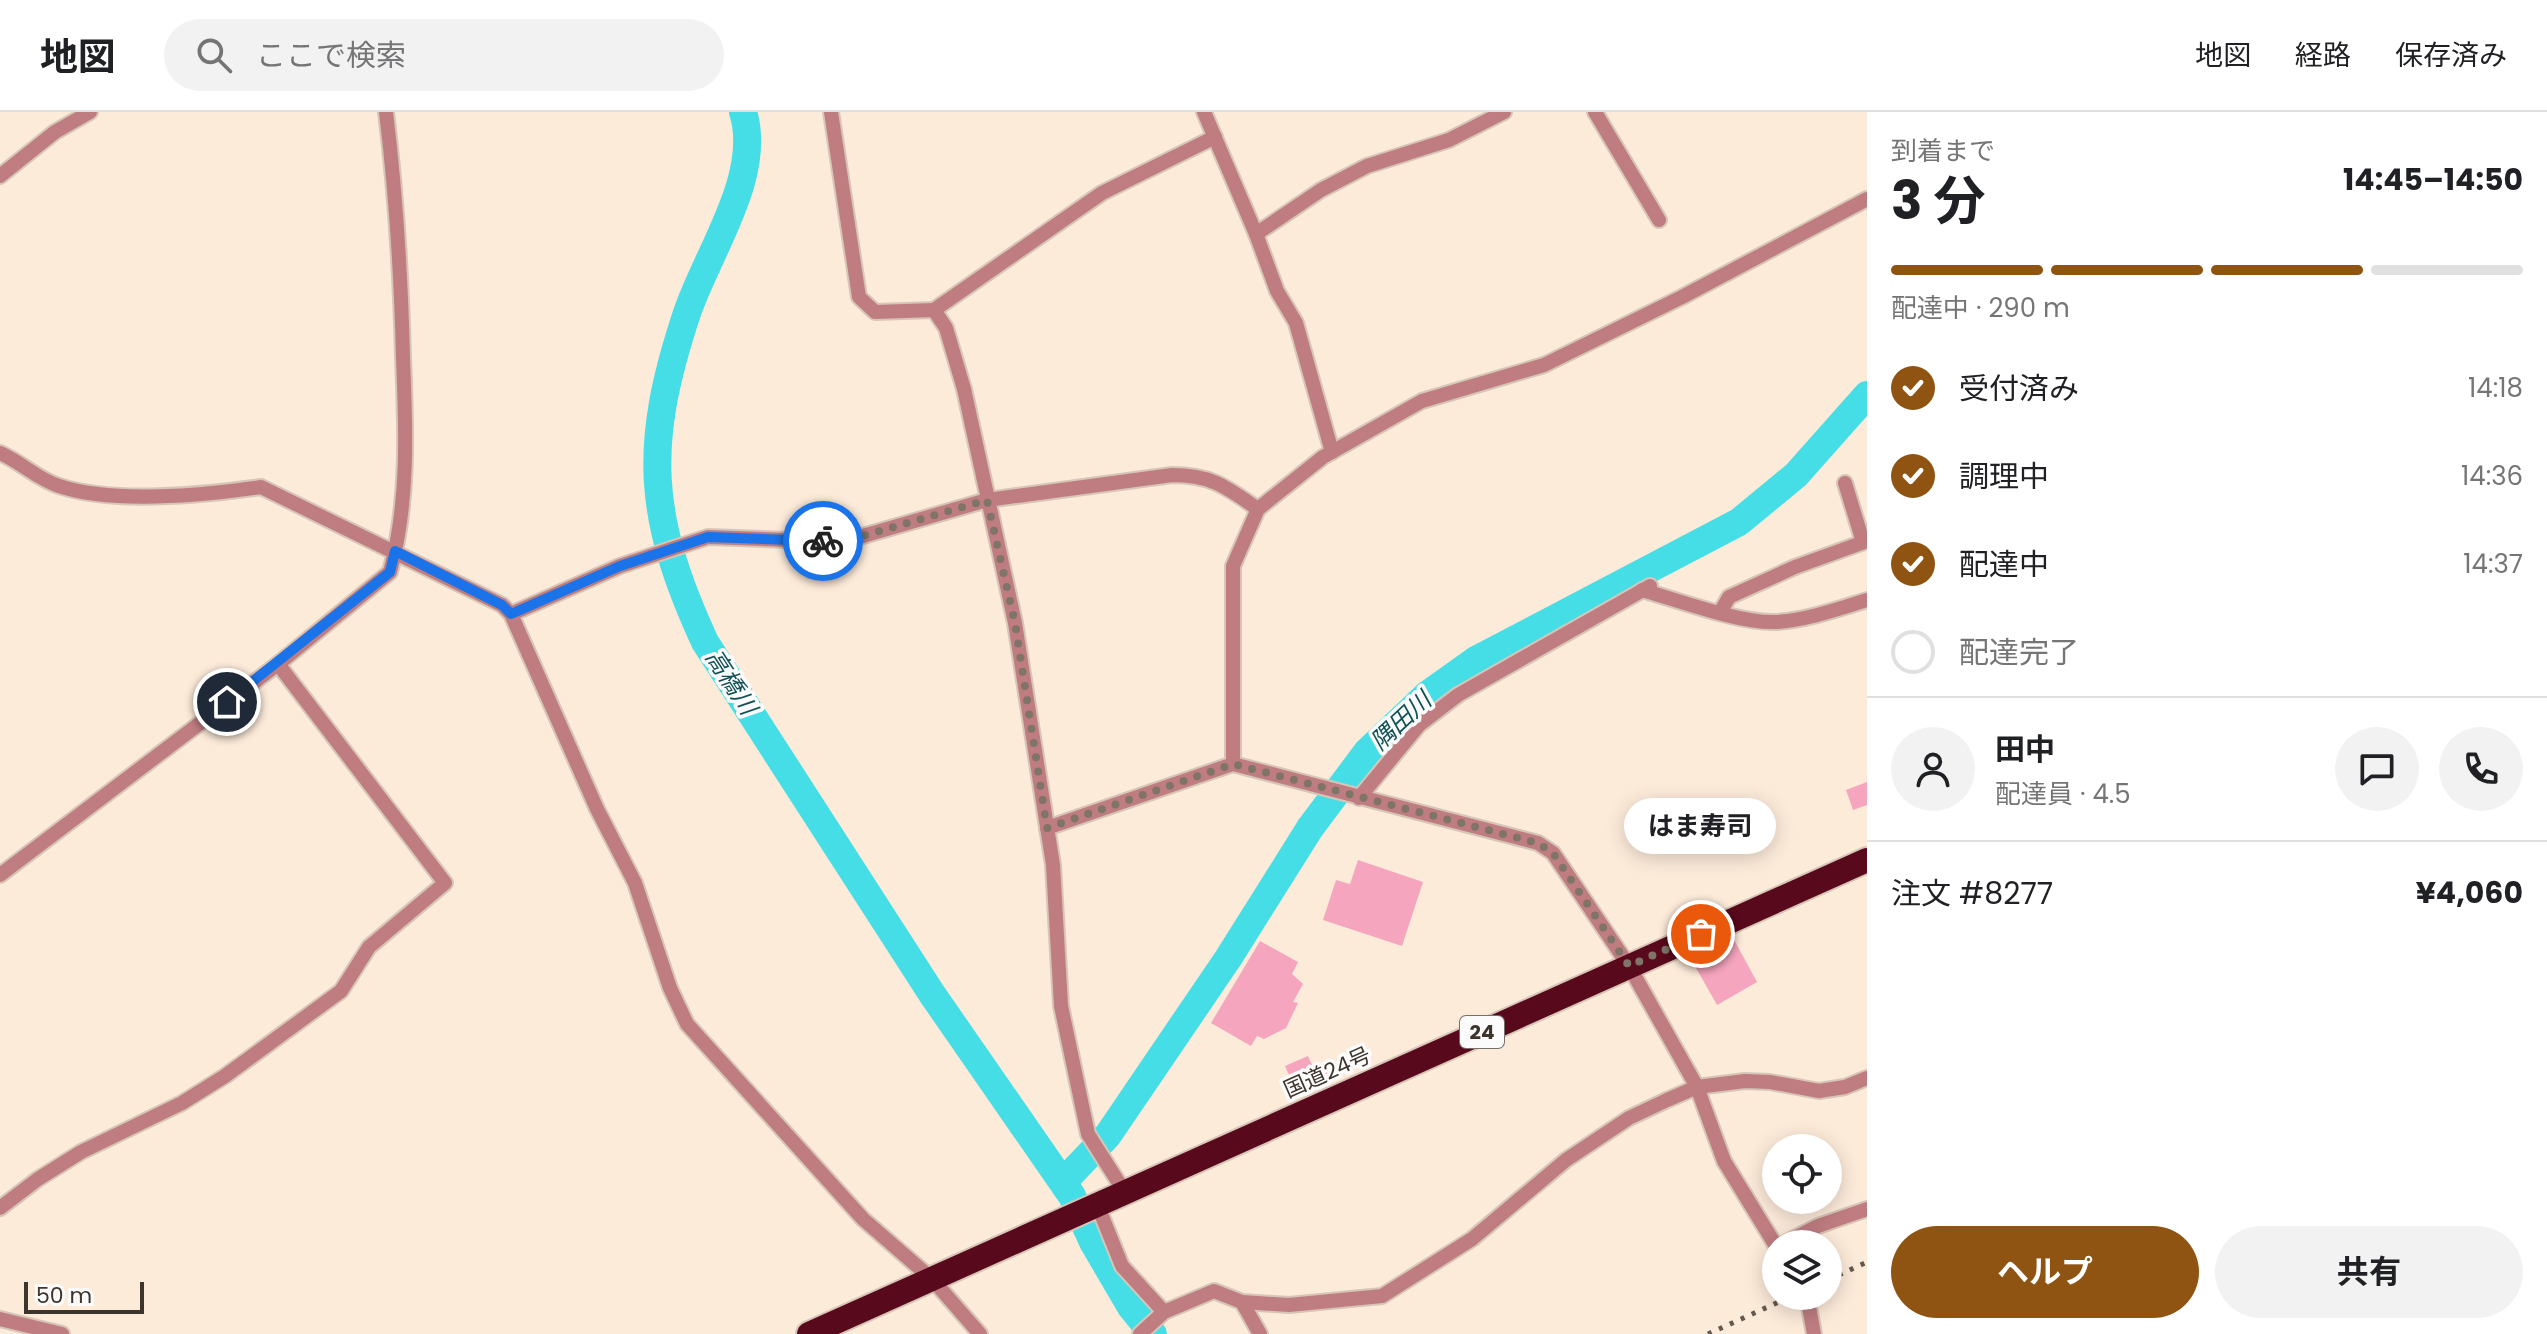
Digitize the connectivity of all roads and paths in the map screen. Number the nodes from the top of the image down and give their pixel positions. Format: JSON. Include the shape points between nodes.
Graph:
{"nodes":[{"id":1,"x":90,"y":112,"type":"edge"},
{"id":2,"x":386,"y":112,"type":"edge"},
{"id":3,"x":831,"y":112,"type":"edge"},
{"id":4,"x":1204,"y":112,"type":"edge"},
{"id":5,"x":1504,"y":112,"type":"edge"},
{"id":6,"x":1595,"y":112,"type":"edge"},
{"id":7,"x":1215,"y":137,"type":"junction"},
{"id":8,"x":0,"y":176,"type":"edge"},
{"id":9,"x":1867,"y":199,"type":"edge"},
{"id":10,"x":1659,"y":220,"type":"dead end"},
{"id":11,"x":1256,"y":234,"type":"junction"},
{"id":12,"x":934,"y":310,"type":"junction"},
{"id":13,"x":1332,"y":452,"type":"junction"},
{"id":14,"x":0,"y":453,"type":"edge"},
{"id":15,"x":1845,"y":483,"type":"dead end"},
{"id":16,"x":987,"y":500,"type":"junction"},
{"id":17,"x":1258,"y":509,"type":"junction"},
{"id":18,"x":1865,"y":542,"type":"edge"},
{"id":19,"x":395,"y":551,"type":"junction"},
{"id":20,"x":1867,"y":600,"type":"edge"},
{"id":21,"x":1721,"y":611,"type":"junction"},
{"id":22,"x":511,"y":614,"type":"junction"},
{"id":23,"x":278,"y":664,"type":"junction"},
{"id":24,"x":1233,"y":764,"type":"junction"},
{"id":25,"x":1353,"y":797,"type":"junction"},
{"id":26,"x":1047,"y":828,"type":"junction"},
{"id":27,"x":1867,"y":860,"type":"edge"},
{"id":28,"x":0,"y":875,"type":"edge"},
{"id":29,"x":1629,"y":966,"type":"junction"},
{"id":30,"x":1867,"y":1078,"type":"edge"},
{"id":31,"x":1697,"y":1087,"type":"junction"},
{"id":32,"x":1124,"y":1191,"type":"junction"},
{"id":33,"x":1097,"y":1204,"type":"junction"},
{"id":34,"x":0,"y":1208,"type":"edge"},
{"id":35,"x":1867,"y":1209,"type":"edge"},
{"id":36,"x":1766,"y":1230,"type":"edge"},
{"id":37,"x":1810,"y":1230,"type":"edge"},
{"id":38,"x":932,"y":1279,"type":"junction"},
{"id":39,"x":1242,"y":1302,"type":"junction"},
{"id":40,"x":1810,"y":1310,"type":"edge"},
{"id":41,"x":1164,"y":1312,"type":"junction"},
{"id":42,"x":0,"y":1319,"type":"edge"},
{"id":43,"x":62,"y":1334,"type":"edge"},
{"id":44,"x":809,"y":1334,"type":"edge"},
{"id":45,"x":980,"y":1334,"type":"edge"},
{"id":46,"x":1140,"y":1334,"type":"edge"},
{"id":47,"x":1260,"y":1334,"type":"edge"},
{"id":48,"x":1814,"y":1334,"type":"edge"}],
"edges":[{"from":1,"to":8,"type":"street"},
{"from":2,"to":19,"type":"street","via":[[400,253],[405,401],[406,471]]},
{"from":3,"to":12,"type":"street","via":[[859,297],[875,312]]},
{"from":4,"to":7,"type":"street"},
{"from":5,"to":11,"type":"street","via":[[1449,140],[1367,166]]},
{"from":6,"to":10,"type":"street"},
{"from":7,"to":11,"type":"street"},
{"from":7,"to":12,"type":"street","via":[[1102,193]]},
{"from":9,"to":13,"type":"street","via":[[1544,365],[1422,401]]},
{"from":11,"to":13,"type":"street","via":[[1277,291],[1296,323]]},
{"from":12,"to":16,"type":"street","via":[[946,328],[964,389]]},
{"from":13,"to":17,"type":"street"},
{"from":14,"to":19,"type":"street","via":[[63,487],[133,496],[261,487]]},
{"from":15,"to":18,"type":"street"},
{"from":16,"to":17,"type":"street","via":[[1200,475]]},
{"from":16,"to":22,"type":"street","via":[[842,542],[708,537],[620,566]]},
{"from":16,"to":26,"type":"street","via":[[1015,623]]},
{"from":17,"to":24,"type":"street","via":[[1233,566]]},
{"from":18,"to":21,"type":"street","via":[[1729,597]]},
{"from":19,"to":22,"type":"street"},
{"from":19,"to":23,"type":"street","via":[[390,572]]},
{"from":20,"to":21,"type":"street","via":[[1776,622]]},
{"from":21,"to":25,"type":"street","via":[[1646,588],[1458,695],[1419,725]]},
{"from":22,"to":38,"type":"street","via":[[635,883],[687,1024],[863,1219]]},
{"from":23,"to":28,"type":"street"},
{"from":23,"to":34,"type":"street","via":[[445,883],[369,947],[341,991],[225,1076],[81,1152]]},
{"from":24,"to":25,"type":"street"},
{"from":24,"to":26,"type":"street"},
{"from":25,"to":29,"type":"street","via":[[1538,843],[1553,853]]},
{"from":26,"to":32,"type":"street","via":[[1061,1006],[1088,1134]]},
{"from":27,"to":29,"type":"highway","name":"国道24号","number":"24"},
{"from":29,"to":31,"type":"street"},
{"from":29,"to":32,"type":"highway","name":"国道24号","number":"24"},
{"from":30,"to":31,"type":"street","via":[[1819,1091],[1770,1082]]},
{"from":31,"to":36,"type":"street","via":[[1724,1161]]},
{"from":31,"to":39,"type":"street","via":[[1629,1118],[1566,1160],[1472,1239],[1382,1296],[1289,1305]]},
{"from":32,"to":33,"type":"highway","name":"国道24号","number":"24"},
{"from":33,"to":38,"type":"highway","name":"国道24号","number":"24"},
{"from":33,"to":41,"type":"street","via":[[1122,1266]]},
{"from":35,"to":37,"type":"street"},
{"from":38,"to":44,"type":"highway","name":"国道24号","number":"24"},
{"from":38,"to":45,"type":"street"},
{"from":39,"to":41,"type":"street","via":[[1214,1291]]},
{"from":39,"to":47,"type":"street"},
{"from":40,"to":48,"type":"street"},
{"from":41,"to":46,"type":"street"},
{"from":42,"to":43,"type":"street"}]}
